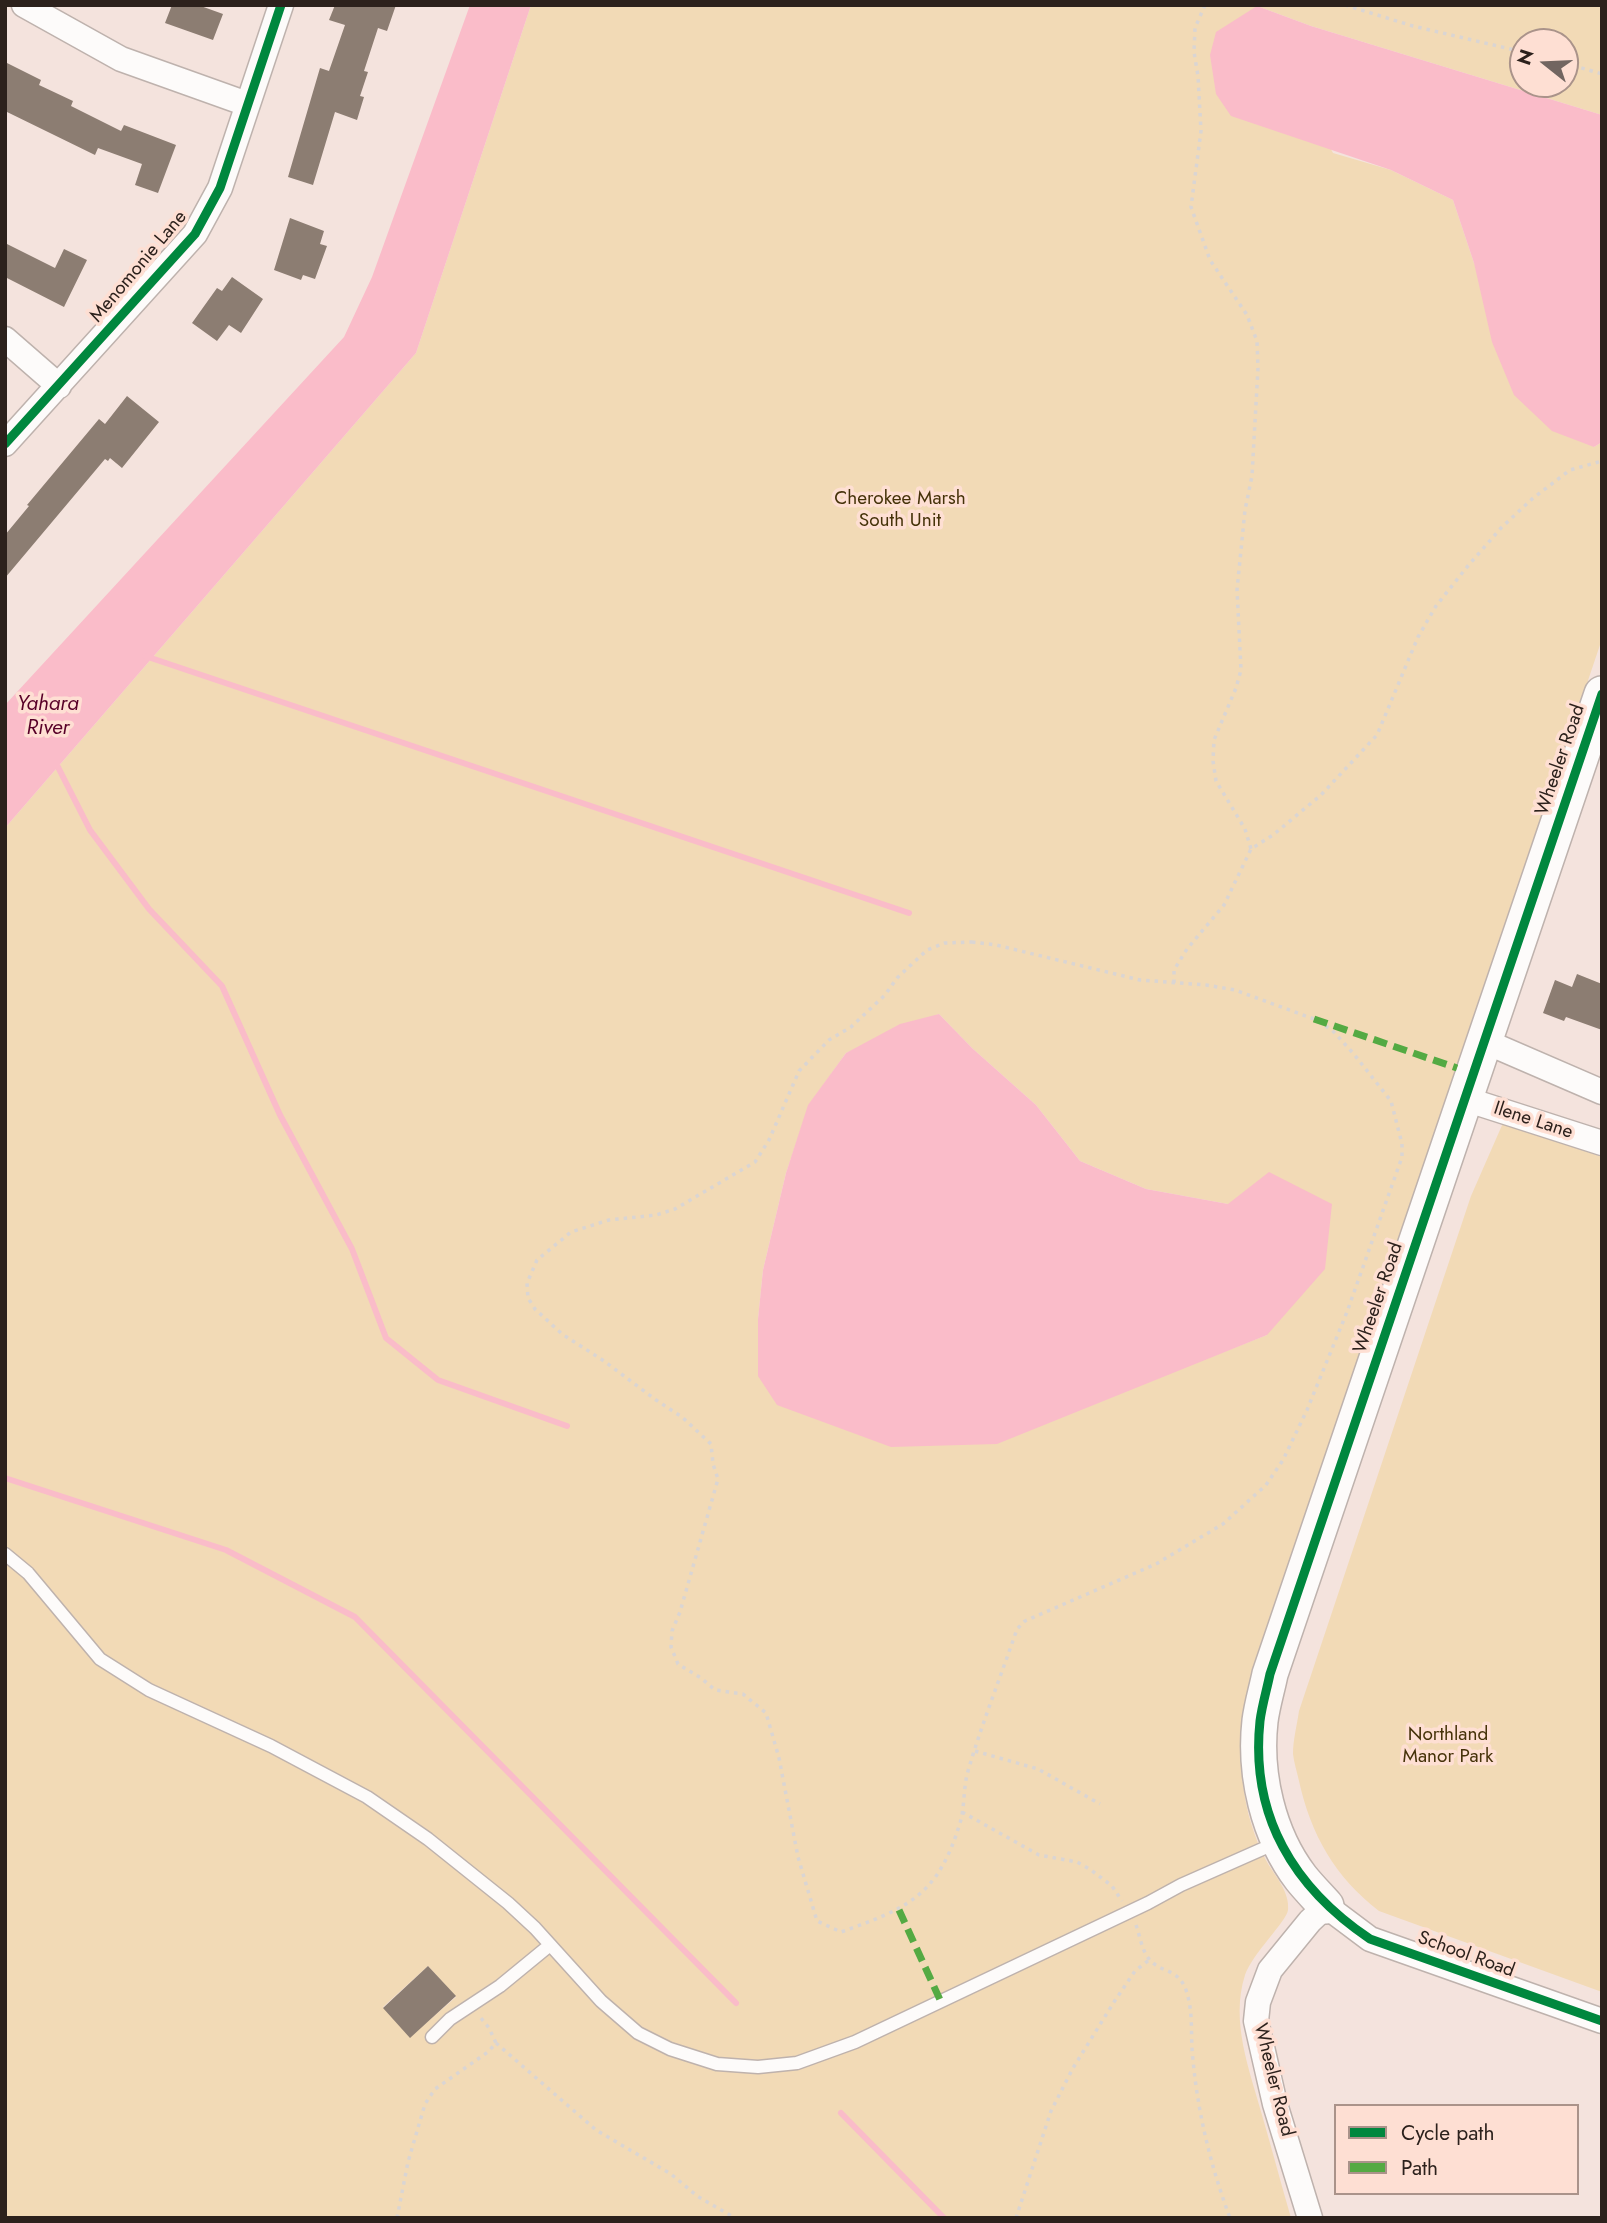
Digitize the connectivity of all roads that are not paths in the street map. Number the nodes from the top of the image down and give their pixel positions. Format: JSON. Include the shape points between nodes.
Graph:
{"nodes":[{"id":1,"x":24,"y":5,"type":"edge"},
{"id":2,"x":281,"y":5,"type":"edge"},
{"id":3,"x":247,"y":104,"type":"junction"},
{"id":4,"x":5,"y":339,"type":"edge"},
{"id":5,"x":59,"y":386,"type":"junction"},
{"id":6,"x":5,"y":444,"type":"edge"},
{"id":7,"x":1602,"y":694,"type":"edge"},
{"id":8,"x":1484,"y":1041,"type":"junction"},
{"id":9,"x":1602,"y":1091,"type":"edge"},
{"id":10,"x":1465,"y":1099,"type":"junction"},
{"id":11,"x":1602,"y":1143,"type":"edge"},
{"id":12,"x":5,"y":1554,"type":"edge"},
{"id":13,"x":1280,"y":1841,"type":"junction"},
{"id":14,"x":1326,"y":1906,"type":"junction"},
{"id":15,"x":550,"y":1945,"type":"junction"},
{"id":16,"x":1602,"y":2021,"type":"edge"},
{"id":17,"x":432,"y":2037,"type":"dead end"},
{"id":18,"x":1310,"y":2218,"type":"edge"}],
"edges":[{"from":1,"to":3,"type":"street","via":[[121,59]]},
{"from":2,"to":3,"type":"street","name":"Menomonie Lane"},
{"from":3,"to":5,"type":"street","name":"Menomonie Lane","via":[[220,188],[195,234]]},
{"from":4,"to":5,"type":"street"},
{"from":5,"to":6,"type":"street","name":"Menomonie Lane"},
{"from":7,"to":8,"type":"street","name":"Wheeler Road"},
{"from":8,"to":9,"type":"street"},
{"from":8,"to":10,"type":"street","name":"Wheeler Road"},
{"from":10,"to":11,"type":"street","name":"Ilene Lane"},
{"from":10,"to":13,"type":"street","name":"Wheeler Road","via":[[1270,1674],[1260,1720],[1259,1762],[1267,1806]]},
{"from":12,"to":15,"type":"lane","via":[[28,1573],[100,1659],[149,1690],[367,1797],[508,1903]]},
{"from":13,"to":14,"type":"street","name":"Wheeler Road","via":[[1301,1878]]},
{"from":13,"to":15,"type":"lane","via":[[855,2042],[797,2063],[758,2067],[717,2064],[670,2049],[638,2032],[601,2001]]},
{"from":14,"to":16,"type":"street","name":"School Road","via":[[1370,1939]]},
{"from":14,"to":18,"type":"street","name":"Wheeler Road","via":[[1270,1970],[1256,2021],[1275,2104]]},
{"from":15,"to":17,"type":"lane"}]}
